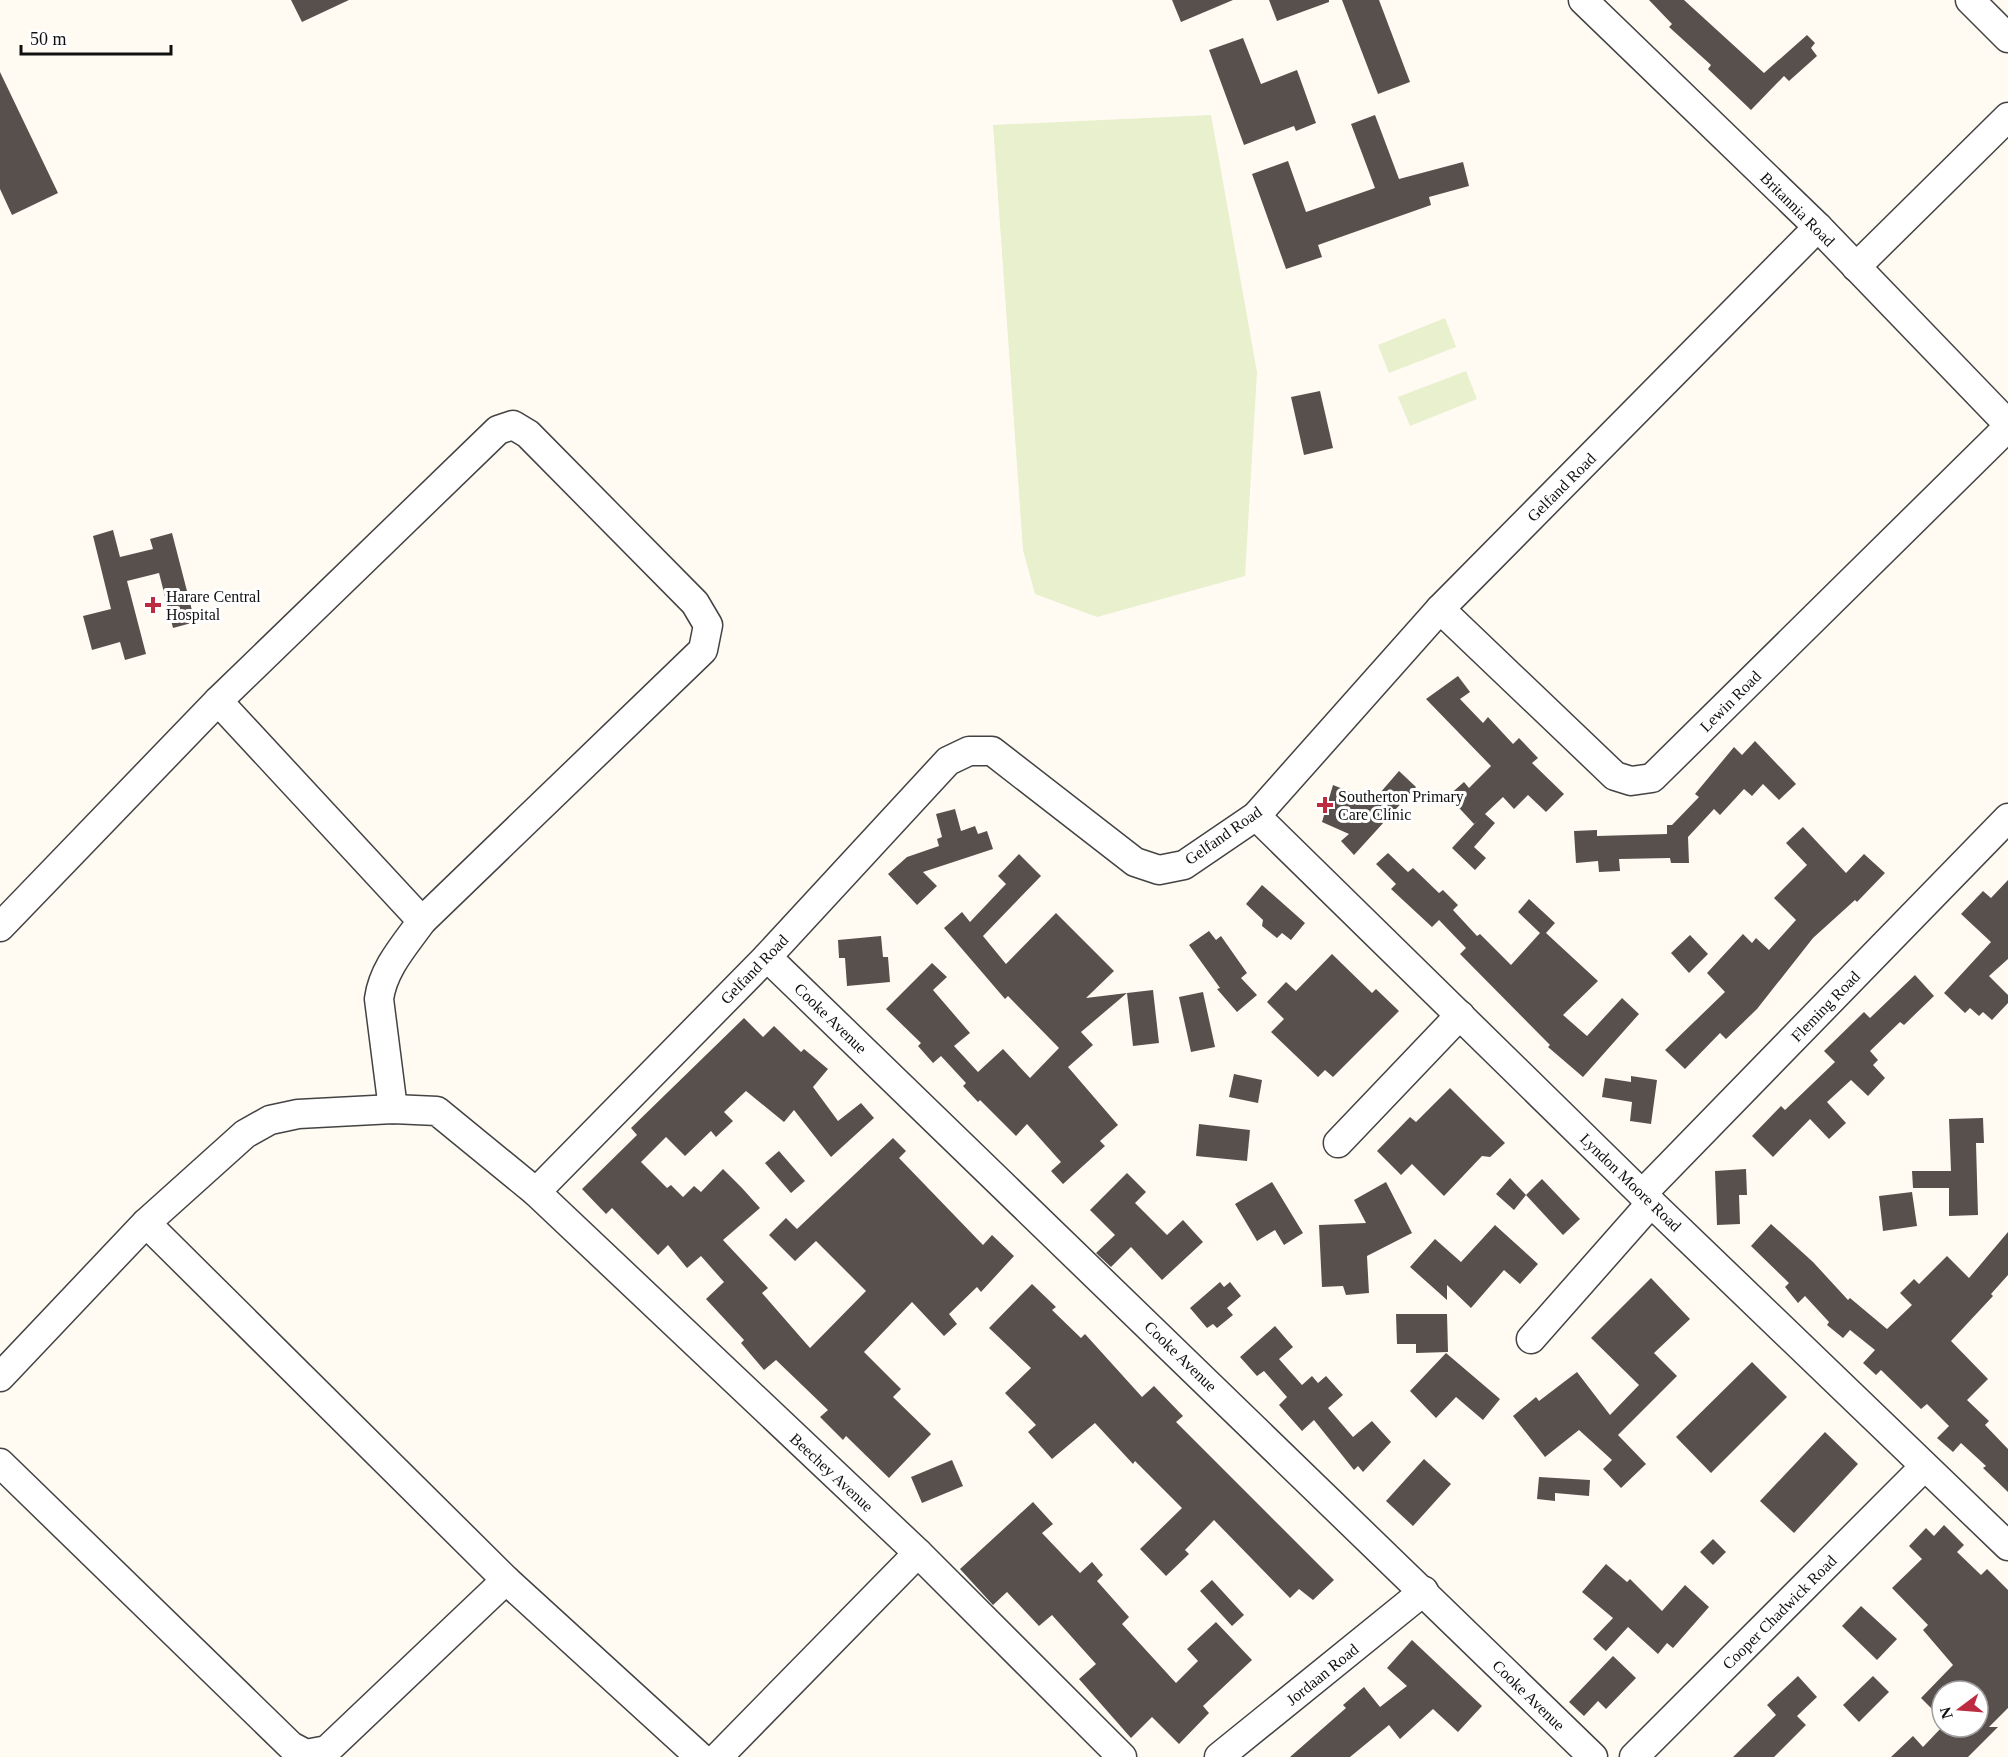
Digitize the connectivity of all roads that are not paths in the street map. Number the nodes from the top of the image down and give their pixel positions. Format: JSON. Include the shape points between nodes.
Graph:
{"nodes":[{"id":1,"x":1583,"y":0,"type":"edge"},
{"id":2,"x":1970,"y":0,"type":"edge"},
{"id":3,"x":2008,"y":38,"type":"edge"},
{"id":4,"x":2008,"y":117,"type":"edge"},
{"id":5,"x":1818,"y":227,"type":"junction"},
{"id":6,"x":1856,"y":267,"type":"junction"},
{"id":7,"x":2008,"y":425,"type":"edge"},
{"id":8,"x":1440,"y":609,"type":"junction"},
{"id":9,"x":218,"y":701,"type":"junction"},
{"id":10,"x":1256,"y":816,"type":"junction"},
{"id":11,"x":2008,"y":818,"type":"edge"},
{"id":12,"x":422,"y":921,"type":"junction"},
{"id":13,"x":0,"y":927,"type":"edge"},
{"id":14,"x":767,"y":957,"type":"junction"},
{"id":15,"x":1460,"y":1015,"type":"junction"},
{"id":16,"x":393,"y":1109,"type":"junction"},
{"id":17,"x":1338,"y":1143,"type":"dead end"},
{"id":18,"x":536,"y":1192,"type":"junction"},
{"id":19,"x":1647,"y":1198,"type":"junction"},
{"id":20,"x":146,"y":1223,"type":"junction"},
{"id":21,"x":1532,"y":1339,"type":"dead end"},
{"id":22,"x":0,"y":1377,"type":"edge"},
{"id":23,"x":0,"y":1463,"type":"edge"},
{"id":24,"x":1924,"y":1467,"type":"junction"},
{"id":25,"x":2008,"y":1546,"type":"edge"},
{"id":26,"x":918,"y":1553,"type":"junction"},
{"id":27,"x":506,"y":1580,"type":"junction"},
{"id":28,"x":1424,"y":1591,"type":"junction"},
{"id":29,"x":700,"y":1757,"type":"edge"},
{"id":30,"x":718,"y":1757,"type":"edge"},
{"id":31,"x":1122,"y":1757,"type":"edge"},
{"id":32,"x":1219,"y":1757,"type":"edge"},
{"id":33,"x":1593,"y":1757,"type":"edge"},
{"id":34,"x":1634,"y":1757,"type":"edge"}],
"edges":[{"from":1,"to":5,"type":"street","name":"Britannia Road"},
{"from":2,"to":3,"type":"street"},
{"from":4,"to":6,"type":"street"},
{"from":5,"to":6,"type":"street","name":"Britannia Road"},
{"from":5,"to":8,"type":"street","name":"Gelfand Road"},
{"from":6,"to":7,"type":"street","name":"Britannia Road"},
{"from":7,"to":8,"type":"street","name":"Lewin Road","via":[[1653,778],[1631,781],[1615,776]]},
{"from":8,"to":10,"type":"street","name":"Gelfand Road"},
{"from":9,"to":12,"type":"street"},
{"from":9,"to":12,"type":"street","via":[[498,430],[513,425],[528,434],[695,603],[708,625],[704,650]]},
{"from":9,"to":13,"type":"street"},
{"from":10,"to":14,"type":"street","name":"Gelfand Road","via":[[1184,865],[1159,870],[1135,862],[992,751],[969,751],[948,761]]},
{"from":10,"to":15,"type":"street","name":"Lyndon Moore Road"},
{"from":11,"to":19,"type":"street","name":"Fleming Road"},
{"from":12,"to":16,"type":"street","via":[[381,982],[379,999]]},
{"from":14,"to":18,"type":"street","name":"Gelfand Road"},
{"from":14,"to":28,"type":"street","name":"Cooke Avenue"},
{"from":15,"to":17,"type":"street"},
{"from":15,"to":19,"type":"street","name":"Lyndon Moore Road"},
{"from":16,"to":18,"type":"street","name":"Beechey Avenue","via":[[437,1111]]},
{"from":16,"to":20,"type":"street","name":"Beechey Avenue","via":[[297,1114],[270,1120],[245,1134]]},
{"from":18,"to":26,"type":"street","name":"Beechey Avenue"},
{"from":19,"to":21,"type":"street","name":"Fleming Road"},
{"from":19,"to":24,"type":"street","name":"Lyndon Moore Road"},
{"from":20,"to":22,"type":"street","name":"Beechey Avenue"},
{"from":20,"to":27,"type":"street"},
{"from":23,"to":27,"type":"street","via":[[291,1746],[306,1754],[327,1750]]},
{"from":24,"to":25,"type":"street","name":"Lyndon Moore Road"},
{"from":24,"to":34,"type":"street","name":"Cooper Chadwick Road"},
{"from":26,"to":30,"type":"street"},
{"from":26,"to":31,"type":"street","name":"Beechey Avenue"},
{"from":27,"to":29,"type":"street"},
{"from":28,"to":32,"type":"street","name":"Jordaan Road"},
{"from":28,"to":33,"type":"street","name":"Cooke Avenue"}]}
